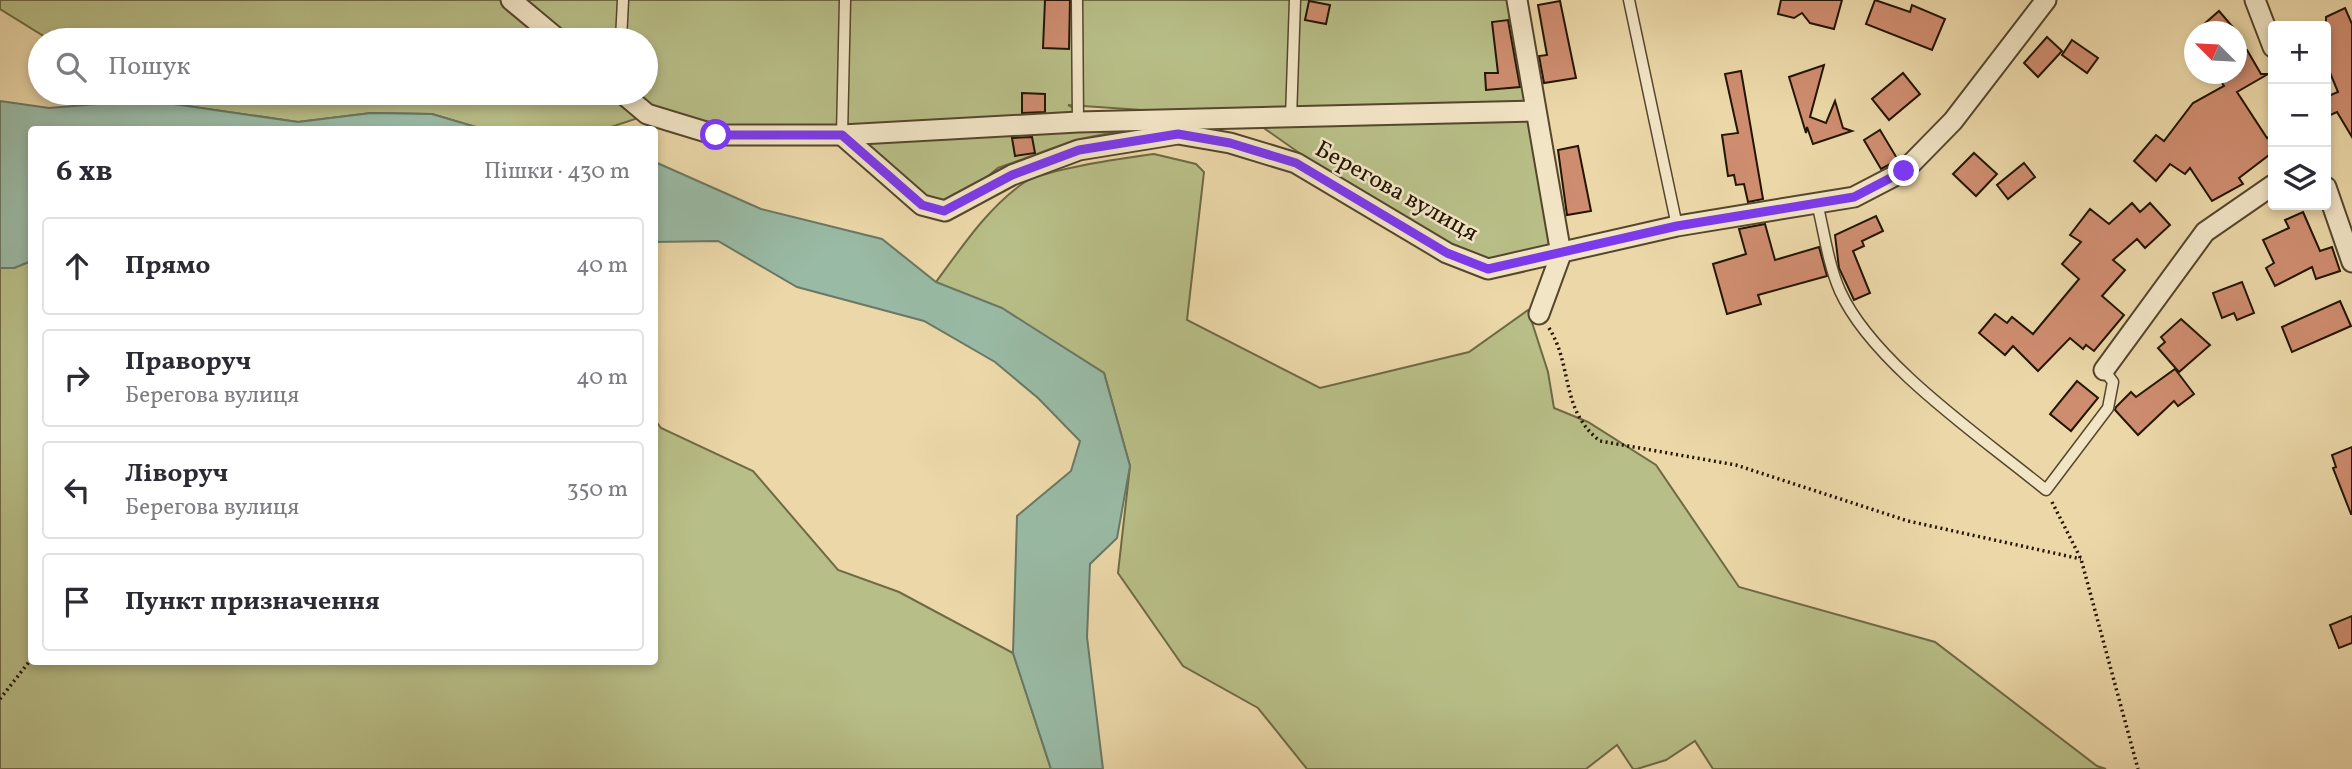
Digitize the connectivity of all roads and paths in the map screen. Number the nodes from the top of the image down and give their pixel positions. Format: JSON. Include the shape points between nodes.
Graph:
{"nodes":[{"id":1,"x":512,"y":0,"type":"edge"},
{"id":2,"x":623,"y":0,"type":"edge"},
{"id":3,"x":845,"y":0,"type":"edge"},
{"id":4,"x":1077,"y":0,"type":"edge"},
{"id":5,"x":1295,"y":0,"type":"edge"},
{"id":6,"x":1517,"y":0,"type":"edge"},
{"id":7,"x":1629,"y":0,"type":"edge"},
{"id":8,"x":2046,"y":0,"type":"edge"},
{"id":9,"x":2255,"y":0,"type":"edge"},
{"id":10,"x":545,"y":28,"type":"edge"},
{"id":11,"x":622,"y":28,"type":"edge"},
{"id":12,"x":2268,"y":34,"type":"edge"},
{"id":13,"x":636,"y":105,"type":"edge"},
{"id":14,"x":1534,"y":111,"type":"junction"},
{"id":15,"x":1291,"y":118,"type":"junction"},
{"id":16,"x":1078,"y":122,"type":"junction"},
{"id":17,"x":842,"y":135,"type":"junction"},
{"id":18,"x":2268,"y":189,"type":"edge"},
{"id":19,"x":2331,"y":201,"type":"edge"},
{"id":20,"x":1816,"y":203,"type":"junction"},
{"id":21,"x":1677,"y":226,"type":"junction"},
{"id":22,"x":1561,"y":254,"type":"junction"},
{"id":23,"x":2352,"y":262,"type":"edge"},
{"id":24,"x":1539,"y":314,"type":"joint"},
{"id":25,"x":2104,"y":370,"type":"joint"},
{"id":26,"x":2046,"y":490,"type":"junction"},
{"id":27,"x":2081,"y":559,"type":"junction"},
{"id":28,"x":28,"y":663,"type":"edge"},
{"id":29,"x":0,"y":699,"type":"edge"},
{"id":30,"x":2138,"y":769,"type":"edge"}],
"edges":[{"from":1,"to":10,"type":"street"},
{"from":2,"to":11,"type":"lane"},
{"from":3,"to":17,"type":"lane"},
{"from":4,"to":16,"type":"lane"},
{"from":5,"to":15,"type":"lane"},
{"from":6,"to":14,"type":"street"},
{"from":7,"to":21,"type":"lane"},
{"from":8,"to":20,"type":"street","name":"Берегова вулиця","via":[[1952,121],[1904,171],[1854,197]]},
{"from":9,"to":12,"type":"street"},
{"from":13,"to":17,"type":"street","via":[[647,114],[716,135]]},
{"from":14,"to":15,"type":"street"},
{"from":14,"to":22,"type":"street"},
{"from":15,"to":16,"type":"street"},
{"from":16,"to":17,"type":"street"},
{"from":17,"to":22,"type":"street","name":"Берегова вулиця","via":[[902,190],[934,210],[944,211],[1012,175],[1079,150],[1178,134],[1230,143],[1296,163],[1447,253],[1488,269]]},
{"from":18,"to":25,"type":"street","via":[[2205,232]]},
{"from":19,"to":23,"type":"street"},
{"from":20,"to":21,"type":"street","name":"Берегова вулиця"},
{"from":20,"to":26,"type":"lane","via":[[1839,289],[1860,328],[1905,374]]},
{"from":21,"to":22,"type":"street","name":"Берегова вулиця"},
{"from":22,"to":24,"type":"street"},
{"from":24,"to":27,"type":"path","via":[[1560,345],[1568,391],[1584,428],[1600,441],[1736,465],[1908,521]]},
{"from":25,"to":26,"type":"lane","via":[[2113,383],[2108,408]]},
{"from":26,"to":27,"type":"path"},
{"from":27,"to":30,"type":"path"},
{"from":28,"to":29,"type":"path"}]}
